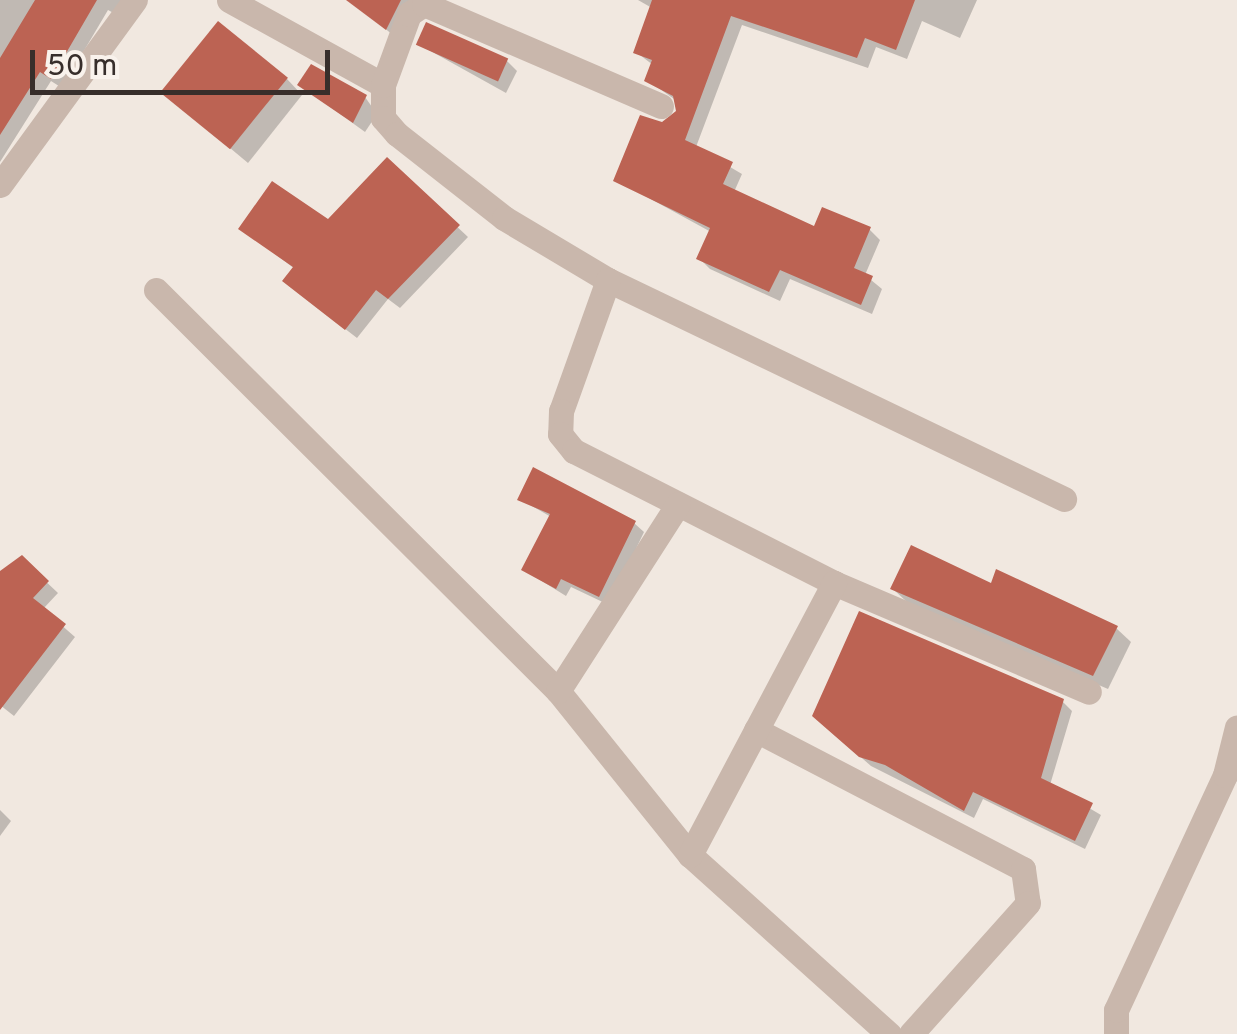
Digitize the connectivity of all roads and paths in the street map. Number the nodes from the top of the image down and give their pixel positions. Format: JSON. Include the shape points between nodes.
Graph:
{"nodes":[{"id":1,"x":134,"y":0,"type":"edge"},
{"id":2,"x":229,"y":0,"type":"edge"},
{"id":3,"x":383,"y":85,"type":"junction"},
{"id":4,"x":661,"y":106,"type":"dead end"},
{"id":5,"x":0,"y":184,"type":"edge"},
{"id":6,"x":608,"y":280,"type":"junction"},
{"id":7,"x":156,"y":290,"type":"dead end"},
{"id":8,"x":1064,"y":499,"type":"dead end"},
{"id":9,"x":678,"y":504,"type":"junction"},
{"id":10,"x":834,"y":583,"type":"junction"},
{"id":11,"x":558,"y":691,"type":"junction"},
{"id":12,"x":1089,"y":692,"type":"dead end"},
{"id":13,"x":1237,"y":726,"type":"edge"},
{"id":14,"x":756,"y":730,"type":"junction"},
{"id":15,"x":690,"y":855,"type":"junction"},
{"id":16,"x":889,"y":1034,"type":"edge"},
{"id":17,"x":912,"y":1034,"type":"edge"},
{"id":18,"x":1116,"y":1034,"type":"edge"}],
"edges":[{"from":1,"to":5,"type":"street"},
{"from":2,"to":3,"type":"street"},
{"from":3,"to":4,"type":"street","via":[[409,14],[424,4]]},
{"from":3,"to":6,"type":"street","via":[[383,118],[397,134],[504,218]]},
{"from":6,"to":8,"type":"street"},
{"from":6,"to":9,"type":"street","via":[[560,434],[574,451]]},
{"from":7,"to":11,"type":"street"},
{"from":9,"to":10,"type":"street"},
{"from":9,"to":11,"type":"street"},
{"from":10,"to":12,"type":"street"},
{"from":10,"to":14,"type":"street"},
{"from":11,"to":15,"type":"street"},
{"from":13,"to":18,"type":"street","via":[[1225,775],[1116,1010]]},
{"from":14,"to":15,"type":"street"},
{"from":14,"to":17,"type":"street","via":[[1015,859],[1027,876],[1028,903]]},
{"from":15,"to":16,"type":"street"}]}
